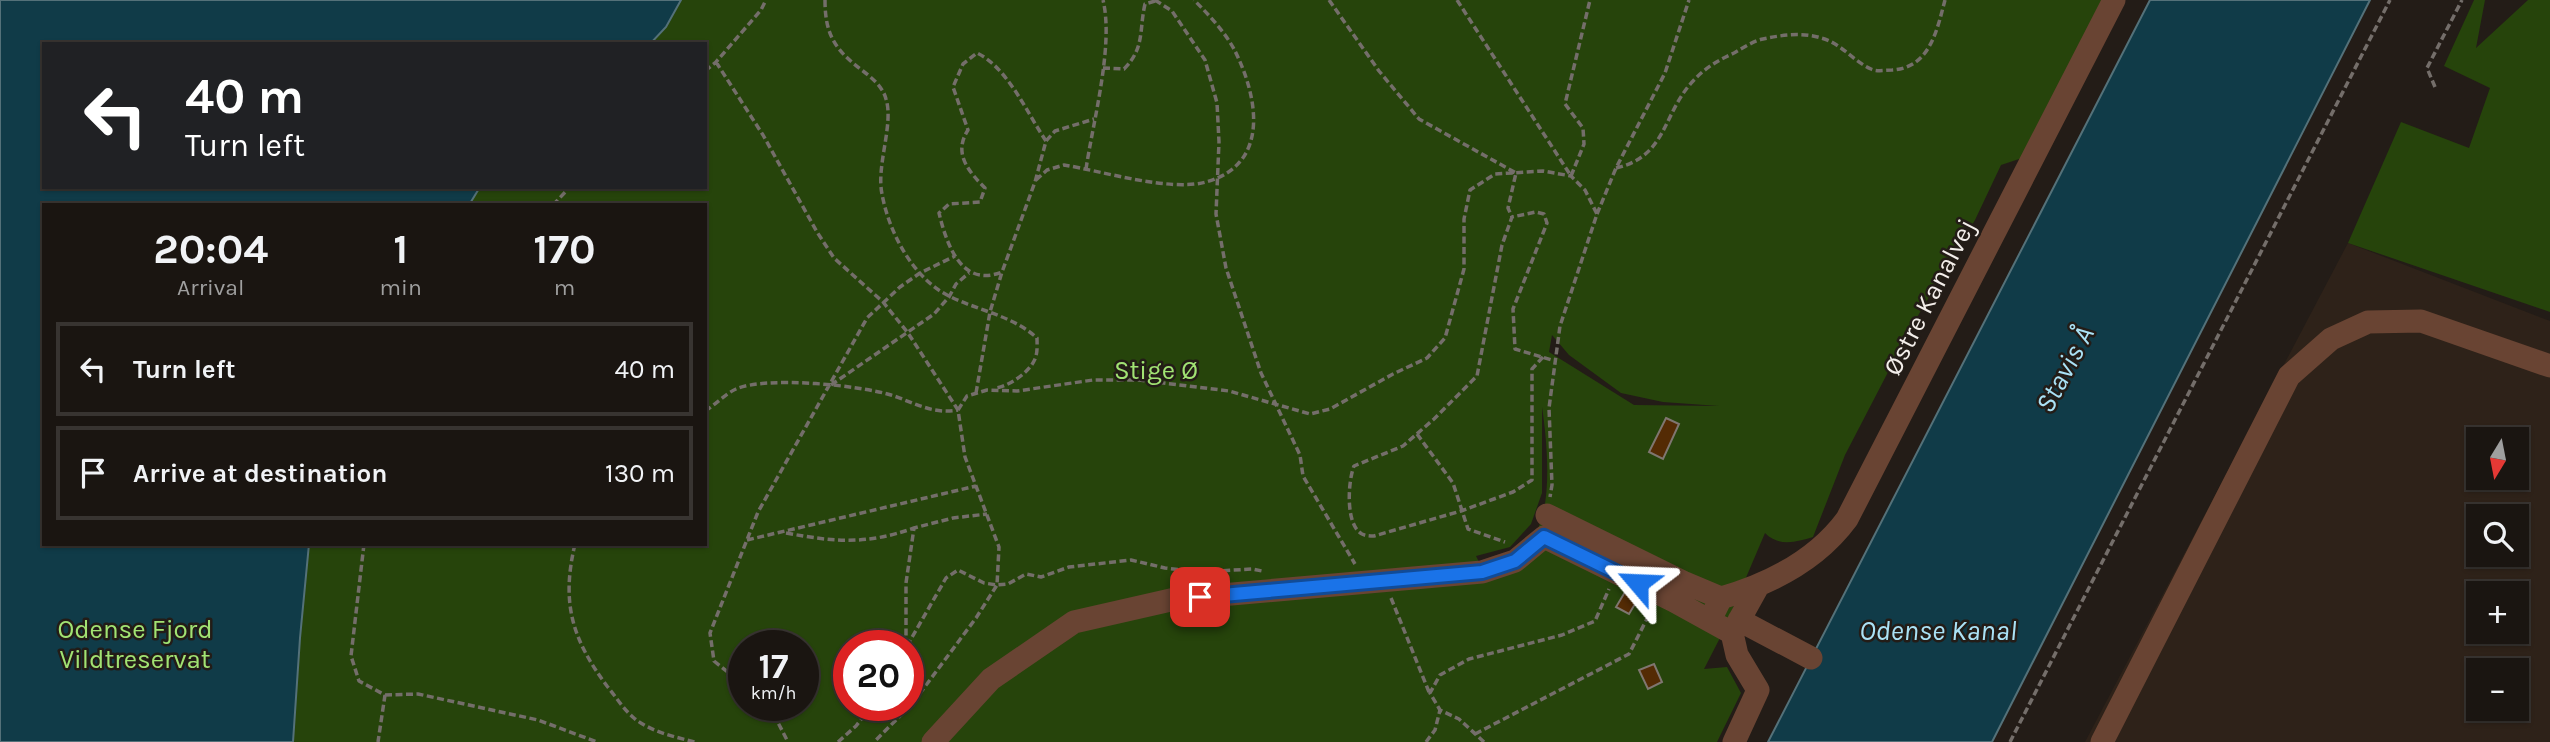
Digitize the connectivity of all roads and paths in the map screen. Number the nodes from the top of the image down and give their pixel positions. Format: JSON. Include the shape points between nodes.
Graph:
{"nodes":[{"id":1,"x":766,"y":0,"type":"edge"},
{"id":2,"x":825,"y":0,"type":"edge"},
{"id":3,"x":1103,"y":0,"type":"edge"},
{"id":4,"x":1156,"y":0,"type":"edge"},
{"id":5,"x":1194,"y":0,"type":"edge"},
{"id":6,"x":1329,"y":0,"type":"edge"},
{"id":7,"x":1457,"y":0,"type":"edge"},
{"id":8,"x":1590,"y":0,"type":"edge"},
{"id":9,"x":1689,"y":0,"type":"edge"},
{"id":10,"x":1945,"y":0,"type":"edge"},
{"id":11,"x":2114,"y":0,"type":"edge"},
{"id":12,"x":2390,"y":0,"type":"edge"},
{"id":13,"x":2462,"y":0,"type":"edge"},
{"id":14,"x":716,"y":62,"type":"junction"},
{"id":15,"x":1103,"y":68,"type":"junction"},
{"id":16,"x":707,"y":69,"type":"edge"},
{"id":17,"x":2435,"y":87,"type":"dead end"},
{"id":18,"x":1094,"y":119,"type":"junction"},
{"id":19,"x":1046,"y":141,"type":"junction"},
{"id":20,"x":1616,"y":168,"type":"junction"},
{"id":21,"x":1086,"y":169,"type":"junction"},
{"id":22,"x":1516,"y":173,"type":"junction"},
{"id":23,"x":1571,"y":176,"type":"junction"},
{"id":24,"x":1217,"y":177,"type":"junction"},
{"id":25,"x":1035,"y":182,"type":"junction"},
{"id":26,"x":568,"y":189,"type":"edge"},
{"id":27,"x":555,"y":203,"type":"edge"},
{"id":28,"x":1597,"y":214,"type":"junction"},
{"id":29,"x":1511,"y":216,"type":"junction"},
{"id":30,"x":955,"y":256,"type":"junction"},
{"id":31,"x":1002,"y":272,"type":"junction"},
{"id":32,"x":920,"y":273,"type":"junction"},
{"id":33,"x":970,"y":273,"type":"junction"},
{"id":34,"x":949,"y":297,"type":"junction"},
{"id":35,"x":883,"y":302,"type":"junction"},
{"id":36,"x":990,"y":312,"type":"junction"},
{"id":37,"x":908,"y":333,"type":"junction"},
{"id":38,"x":1543,"y":357,"type":"junction"},
{"id":39,"x":1555,"y":362,"type":"junction"},
{"id":40,"x":2550,"y":366,"type":"edge"},
{"id":41,"x":830,"y":386,"type":"junction"},
{"id":42,"x":987,"y":390,"type":"junction"},
{"id":43,"x":976,"y":393,"type":"junction"},
{"id":44,"x":1277,"y":406,"type":"junction"},
{"id":45,"x":707,"y":410,"type":"edge"},
{"id":46,"x":958,"y":410,"type":"junction"},
{"id":47,"x":1417,"y":434,"type":"junction"},
{"id":48,"x":976,"y":486,"type":"junction"},
{"id":49,"x":1461,"y":511,"type":"junction"},
{"id":50,"x":987,"y":514,"type":"junction"},
{"id":51,"x":1547,"y":515,"type":"joint"},
{"id":52,"x":914,"y":528,"type":"junction"},
{"id":53,"x":783,"y":532,"type":"junction"},
{"id":54,"x":747,"y":540,"type":"junction"},
{"id":55,"x":364,"y":546,"type":"edge"},
{"id":56,"x":575,"y":546,"type":"edge"},
{"id":57,"x":1528,"y":550,"type":"junction"},
{"id":58,"x":1616,"y":572,"type":"junction"},
{"id":59,"x":1267,"y":575,"type":"dead end"},
{"id":60,"x":1375,"y":580,"type":"junction"},
{"id":61,"x":997,"y":585,"type":"junction"},
{"id":62,"x":1757,"y":588,"type":"junction"},
{"id":63,"x":1660,"y":594,"type":"junction"},
{"id":64,"x":1721,"y":598,"type":"junction"},
{"id":65,"x":1710,"y":620,"type":"junction"},
{"id":66,"x":1735,"y":627,"type":"junction"},
{"id":67,"x":906,"y":630,"type":"edge"},
{"id":68,"x":915,"y":630,"type":"edge"},
{"id":69,"x":1811,"y":658,"type":"dead end"},
{"id":70,"x":728,"y":672,"type":"edge"},
{"id":71,"x":924,"y":689,"type":"edge"},
{"id":72,"x":1430,"y":693,"type":"junction"},
{"id":73,"x":384,"y":695,"type":"junction"},
{"id":74,"x":1440,"y":710,"type":"junction"},
{"id":75,"x":777,"y":721,"type":"edge"},
{"id":76,"x":860,"y":721,"type":"edge"},
{"id":77,"x":895,"y":721,"type":"edge"},
{"id":78,"x":1475,"y":734,"type":"junction"},
{"id":79,"x":378,"y":742,"type":"edge"},
{"id":80,"x":597,"y":742,"type":"edge"},
{"id":81,"x":695,"y":742,"type":"edge"},
{"id":82,"x":788,"y":742,"type":"edge"},
{"id":83,"x":838,"y":742,"type":"edge"},
{"id":84,"x":874,"y":742,"type":"edge"},
{"id":85,"x":933,"y":742,"type":"edge"},
{"id":86,"x":1426,"y":742,"type":"edge"},
{"id":87,"x":1484,"y":742,"type":"edge"},
{"id":88,"x":1734,"y":742,"type":"edge"},
{"id":89,"x":2010,"y":742,"type":"edge"},
{"id":90,"x":2102,"y":742,"type":"edge"}],
"edges":[{"from":1,"to":14,"type":"path"},
{"from":2,"to":32,"type":"path","via":[[824,18],[832,40],[872,76],[886,98],[881,194],[894,235]]},
{"from":3,"to":15,"type":"path","via":[[1107,15]]},
{"from":4,"to":15,"type":"path","via":[[1145,5],[1142,38],[1133,59],[1124,69]]},
{"from":4,"to":24,"type":"path","via":[[1172,11],[1205,60],[1217,103]]},
{"from":5,"to":24,"type":"path","via":[[1233,47],[1249,82],[1255,113],[1251,142],[1240,165]]},
{"from":6,"to":22,"type":"path","via":[[1419,119]]},
{"from":7,"to":23,"type":"path"},
{"from":8,"to":23,"type":"path","via":[[1565,104],[1583,128],[1584,144]]},
{"from":9,"to":20,"type":"path","via":[[1665,73]]},
{"from":10,"to":20,"type":"path","via":[[1934,40],[1923,57],[1902,69],[1874,71],[1822,38],[1795,34],[1759,40],[1712,64],[1679,101],[1652,151],[1633,164]]},
{"from":11,"to":62,"type":"street","name":"Østre Kanalvej","via":[[1847,519],[1809,558]]},
{"from":12,"to":89,"type":"path"},
{"from":13,"to":17,"type":"path","via":[[2427,68]]},
{"from":14,"to":16,"type":"path"},
{"from":14,"to":35,"type":"path","via":[[834,258]]},
{"from":15,"to":18,"type":"path"},
{"from":18,"to":19,"type":"path","via":[[1055,131]]},
{"from":18,"to":21,"type":"path"},
{"from":19,"to":25,"type":"path"},
{"from":19,"to":30,"type":"path","via":[[988,58],[976,53],[963,64],[953,87],[968,130],[962,140],[964,160],[985,188],[980,202],[949,204],[939,213]]},
{"from":20,"to":28,"type":"path"},
{"from":21,"to":24,"type":"path","via":[[1180,185]]},
{"from":21,"to":25,"type":"path","via":[[1064,165],[1047,170]]},
{"from":22,"to":23,"type":"path"},
{"from":22,"to":29,"type":"path","via":[[1508,208]]},
{"from":22,"to":44,"type":"path","via":[[1495,174],[1470,190],[1464,219],[1464,270],[1444,338],[1427,358],[1330,409],[1310,414]]},
{"from":23,"to":28,"type":"path","via":[[1586,190]]},
{"from":24,"to":44,"type":"path","via":[[1216,214],[1226,268],[1261,373]]},
{"from":25,"to":31,"type":"path"},
{"from":26,"to":27,"type":"path"},
{"from":28,"to":39,"type":"path","via":[[1560,326]]},
{"from":29,"to":38,"type":"path","via":[[1536,212],[1547,217],[1513,309],[1515,349]]},
{"from":29,"to":47,"type":"path","via":[[1477,376]]},
{"from":30,"to":32,"type":"path"},
{"from":30,"to":33,"type":"path"},
{"from":31,"to":33,"type":"path","via":[[989,278]]},
{"from":31,"to":36,"type":"path"},
{"from":32,"to":34,"type":"path"},
{"from":32,"to":35,"type":"path"},
{"from":33,"to":34,"type":"path"},
{"from":34,"to":36,"type":"path"},
{"from":34,"to":37,"type":"path"},
{"from":35,"to":37,"type":"path"},
{"from":35,"to":41,"type":"path","via":[[867,318]]},
{"from":36,"to":42,"type":"path","via":[[1027,328],[1037,338],[1037,345],[1033,364],[1010,383]]},
{"from":36,"to":43,"type":"path"},
{"from":37,"to":41,"type":"path"},
{"from":37,"to":46,"type":"path"},
{"from":38,"to":39,"type":"path"},
{"from":38,"to":49,"type":"path","via":[[1532,369],[1532,480]]},
{"from":39,"to":51,"type":"path","via":[[1549,408],[1552,485]]},
{"from":40,"to":90,"type":"street","via":[[2421,321],[2368,322],[2331,339],[2289,376]]},
{"from":41,"to":45,"type":"path","via":[[768,384],[736,389]]},
{"from":41,"to":46,"type":"path","via":[[889,394],[935,410]]},
{"from":41,"to":54,"type":"path","via":[[758,512]]},
{"from":42,"to":43,"type":"path"},
{"from":42,"to":44,"type":"path","via":[[1139,380],[1229,391]]},
{"from":43,"to":46,"type":"path","via":[[967,396]]},
{"from":44,"to":60,"type":"path","via":[[1300,455],[1303,476]]},
{"from":46,"to":48,"type":"path","via":[[965,457]]},
{"from":47,"to":49,"type":"path","via":[[1453,483]]},
{"from":47,"to":49,"type":"path","via":[[1393,451],[1354,466],[1350,475],[1354,525],[1363,535],[1374,536]]},
{"from":48,"to":50,"type":"path"},
{"from":48,"to":53,"type":"path"},
{"from":49,"to":57,"type":"path","via":[[1468,529]]},
{"from":50,"to":52,"type":"path"},
{"from":50,"to":61,"type":"path","via":[[999,548]]},
{"from":51,"to":64,"type":"street"},
{"from":52,"to":53,"type":"path","via":[[885,538],[831,541]]},
{"from":52,"to":67,"type":"path","via":[[906,583]]},
{"from":53,"to":54,"type":"path"},
{"from":54,"to":70,"type":"path","via":[[710,633],[715,661]]},
{"from":55,"to":73,"type":"path","via":[[351,656],[359,681]]},
{"from":56,"to":81,"type":"path","via":[[568,595],[584,653],[635,719]]},
{"from":57,"to":58,"type":"street","via":[[1544,537]]},
{"from":57,"to":60,"type":"street","via":[[1515,561],[1482,572]]},
{"from":58,"to":63,"type":"street"},
{"from":58,"to":72,"type":"path","via":[[1595,621],[1562,635],[1469,659],[1440,675]]},
{"from":59,"to":61,"type":"path","via":[[1252,569],[1178,570],[1131,560],[1069,567],[1041,577],[1026,574]]},
{"from":60,"to":72,"type":"path"},
{"from":60,"to":85,"type":"street","via":[[1175,599],[1074,622],[991,679]]},
{"from":61,"to":68,"type":"path","via":[[958,570],[952,572]]},
{"from":61,"to":71,"type":"path"},
{"from":62,"to":64,"type":"street","name":"Østre Kanalvej"},
{"from":62,"to":66,"type":"street"},
{"from":63,"to":65,"type":"street"},
{"from":63,"to":78,"type":"path","via":[[1629,654]]},
{"from":64,"to":65,"type":"street"},
{"from":65,"to":66,"type":"street"},
{"from":66,"to":69,"type":"street"},
{"from":66,"to":88,"type":"street","via":[[1737,655],[1758,690]]},
{"from":72,"to":74,"type":"path"},
{"from":73,"to":79,"type":"path"},
{"from":73,"to":80,"type":"path","via":[[418,694],[538,720]]},
{"from":74,"to":78,"type":"path"},
{"from":74,"to":86,"type":"path"},
{"from":75,"to":82,"type":"path"},
{"from":76,"to":83,"type":"path"},
{"from":77,"to":84,"type":"path"},
{"from":78,"to":87,"type":"path"}]}
